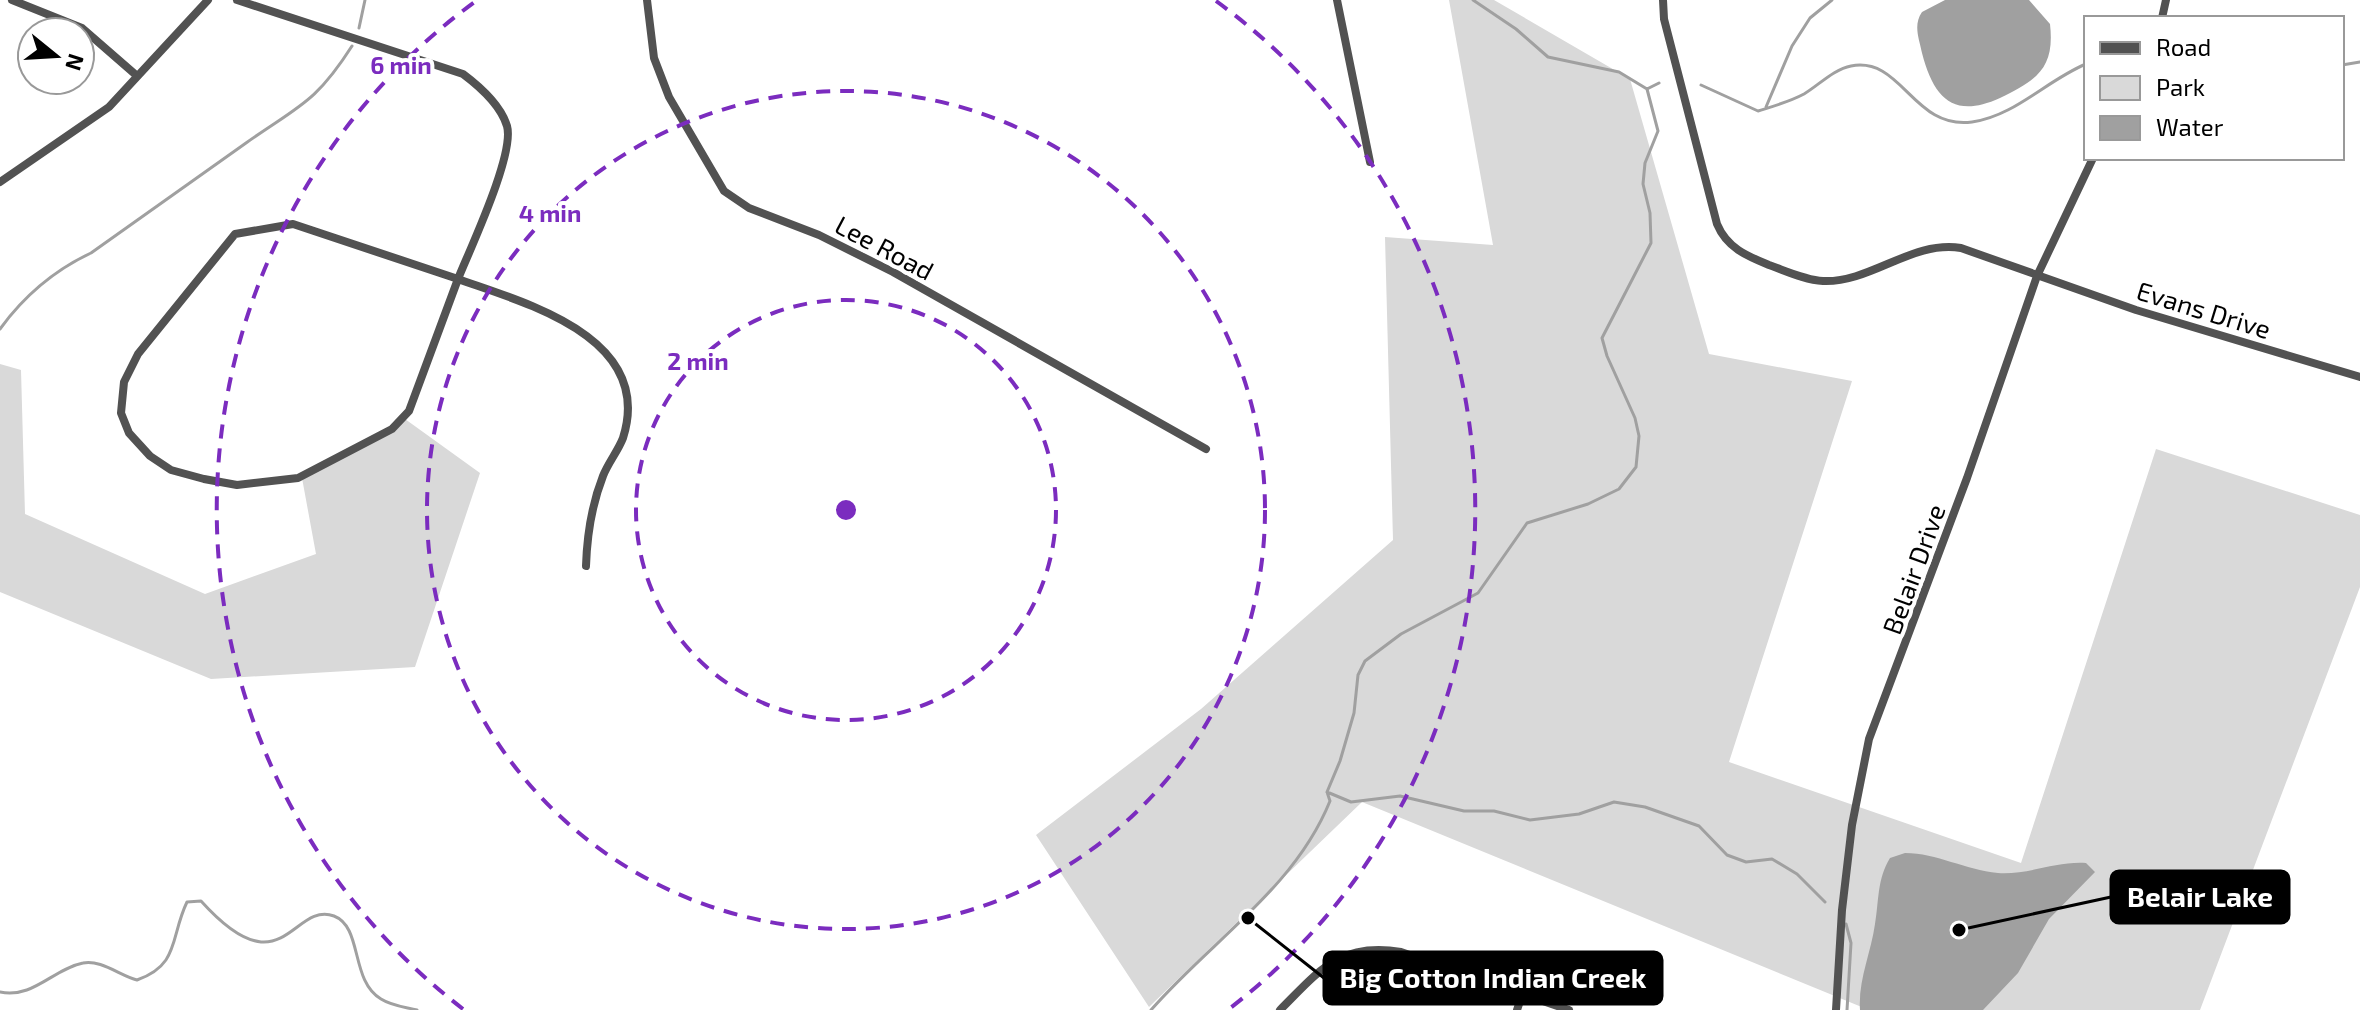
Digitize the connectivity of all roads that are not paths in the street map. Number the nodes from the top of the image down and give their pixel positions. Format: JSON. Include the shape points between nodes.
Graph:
{"nodes":[{"id":1,"x":12,"y":0,"type":"edge"},
{"id":2,"x":208,"y":0,"type":"edge"},
{"id":3,"x":237,"y":0,"type":"edge"},
{"id":4,"x":647,"y":0,"type":"edge"},
{"id":5,"x":1337,"y":0,"type":"edge"},
{"id":6,"x":1663,"y":0,"type":"edge"},
{"id":7,"x":136,"y":75,"type":"junction"},
{"id":8,"x":2092,"y":160,"type":"edge"},
{"id":9,"x":1370,"y":162,"type":"dead end"},
{"id":10,"x":0,"y":182,"type":"edge"},
{"id":11,"x":2037,"y":276,"type":"junction"},
{"id":12,"x":458,"y":279,"type":"junction"},
{"id":13,"x":2360,"y":377,"type":"edge"},
{"id":14,"x":1206,"y":449,"type":"dead end"},
{"id":15,"x":586,"y":566,"type":"dead end"},
{"id":16,"x":1522,"y":995,"type":"junction"},
{"id":17,"x":1280,"y":1010,"type":"edge"},
{"id":18,"x":1517,"y":1010,"type":"edge"},
{"id":19,"x":1569,"y":1010,"type":"edge"},
{"id":20,"x":1836,"y":1010,"type":"edge"}],
"edges":[{"from":1,"to":7,"type":"street","via":[[82,28]]},
{"from":2,"to":7,"type":"street"},
{"from":3,"to":12,"type":"street","via":[[463,74],[489,99],[507,127],[505,152]]},
{"from":4,"to":14,"type":"street","name":"Lee Road","via":[[654,58],[669,97],[724,191],[749,208],[893,272]]},
{"from":5,"to":9,"type":"street"},
{"from":6,"to":11,"type":"street","name":"Evans Drive","via":[[1717,224],[1738,251],[1819,281],[1843,279],[1947,246]]},
{"from":7,"to":10,"type":"street","via":[[101,114]]},
{"from":8,"to":11,"type":"street","name":"Belair Drive"},
{"from":11,"to":13,"type":"street","name":"Evans Drive"},
{"from":11,"to":20,"type":"street","name":"Belair Drive","via":[[1869,739],[1852,825]]},
{"from":12,"to":12,"type":"street","via":[[409,411],[392,429],[298,478],[237,485],[204,479],[171,470],[129,433],[121,413],[124,382],[138,354],[235,234],[293,224]]},
{"from":12,"to":15,"type":"street","via":[[565,319],[591,337],[620,378],[627,402],[623,437],[603,475]]},
{"from":16,"to":17,"type":"street","via":[[1401,952],[1359,949],[1333,959]]},
{"from":16,"to":18,"type":"street"},
{"from":16,"to":19,"type":"street"}]}
